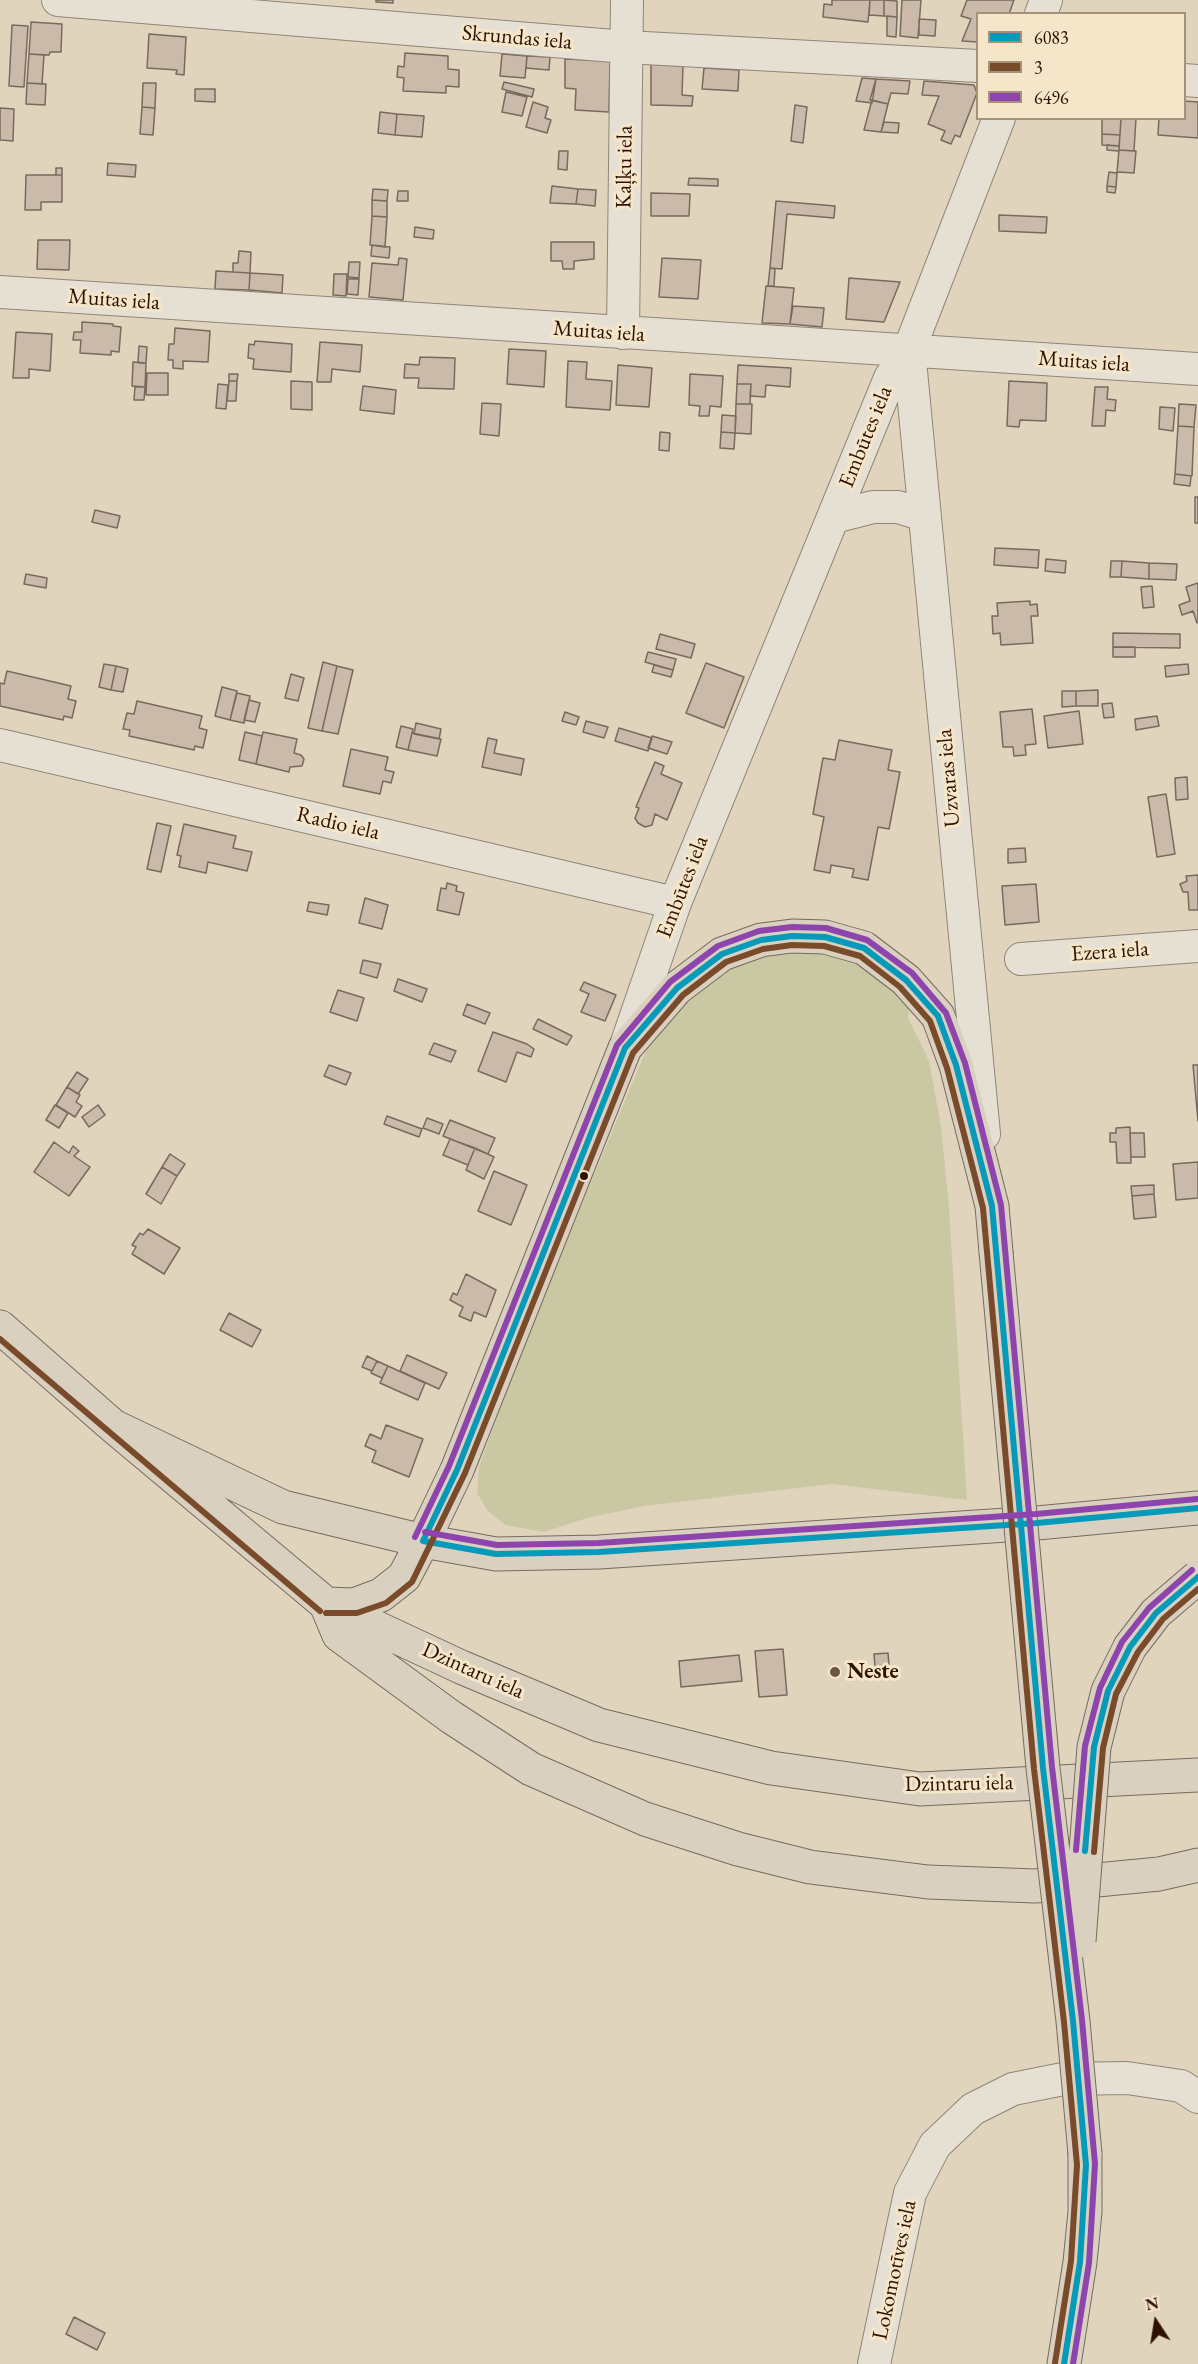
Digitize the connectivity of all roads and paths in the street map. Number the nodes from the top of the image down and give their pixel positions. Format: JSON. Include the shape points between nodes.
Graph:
{"nodes":[{"id":1,"x":58,"y":0,"type":"edge"},
{"id":2,"x":627,"y":0,"type":"edge"},
{"id":3,"x":626,"y":47,"type":"junction"},
{"id":4,"x":976,"y":66,"type":"edge"},
{"id":5,"x":998,"y":120,"type":"edge"},
{"id":6,"x":0,"y":292,"type":"edge"},
{"id":7,"x":623,"y":333,"type":"junction"},
{"id":8,"x":909,"y":350,"type":"junction"},
{"id":9,"x":1198,"y":369,"type":"edge"},
{"id":10,"x":924,"y":515,"type":"junction"},
{"id":11,"x":834,"y":517,"type":"junction"},
{"id":12,"x":0,"y":745,"type":"edge"},
{"id":13,"x":675,"y":903,"type":"junction"},
{"id":14,"x":1198,"y":946,"type":"edge"},
{"id":15,"x":1021,"y":959,"type":"dead end"},
{"id":16,"x":625,"y":1048,"type":"junction"},
{"id":17,"x":992,"y":1206,"type":"junction"},
{"id":18,"x":0,"y":1327,"type":"edge"},
{"id":19,"x":112,"y":1426,"type":"junction"},
{"id":20,"x":1198,"y":1508,"type":"edge"},
{"id":21,"x":423,"y":1541,"type":"junction"},
{"id":22,"x":1198,"y":1577,"type":"edge"},
{"id":23,"x":326,"y":1604,"type":"junction"},
{"id":24,"x":1198,"y":1775,"type":"edge"},
{"id":25,"x":1198,"y":1865,"type":"edge"},
{"id":26,"x":1073,"y":2021,"type":"junction"},
{"id":27,"x":1198,"y":2097,"type":"edge"},
{"id":28,"x":874,"y":2364,"type":"edge"},
{"id":29,"x":1064,"y":2364,"type":"edge"}],
"edges":[{"from":1,"to":3,"type":"street","name":"Skrundas iela"},
{"from":2,"to":3,"type":"street","name":"Kaļķu iela"},
{"from":3,"to":4,"type":"street","name":"Skrundas iela"},
{"from":3,"to":7,"type":"street","name":"Kaļķu iela"},
{"from":5,"to":8,"type":"street","name":"Embūtes iela"},
{"from":6,"to":7,"type":"street","name":"Muitas iela"},
{"from":7,"to":8,"type":"street","name":"Muitas iela"},
{"from":8,"to":9,"type":"street","name":"Muitas iela"},
{"from":8,"to":10,"type":"street","name":"Uzvaras iela"},
{"from":8,"to":11,"type":"street","name":"Embūtes iela","via":[[890,378]]},
{"from":10,"to":11,"type":"street","via":[[898,507],[873,507]]},
{"from":10,"to":17,"type":"street","name":"Uzvaras iela"},
{"from":11,"to":13,"type":"street","name":"Embūtes iela"},
{"from":12,"to":13,"type":"street","name":"Radio iela"},
{"from":13,"to":16,"type":"street","name":"Embūtes iela"},
{"from":14,"to":15,"type":"street","name":"Ezera iela"},
{"from":16,"to":17,"type":"main road","name":"Dzintaru iela","via":[[677,988],[722,954],[761,940],[792,936],[825,938],[864,948],[906,980],[938,1016],[956,1065]]},
{"from":16,"to":21,"type":"main road","name":"Embūtes iela","via":[[457,1470]]},
{"from":17,"to":26,"type":"main road","name":"Dzintaru iela","bridge":true,"via":[[1041,1757]]},
{"from":18,"to":19,"type":"main road","name":"Dzintaru iela"},
{"from":19,"to":21,"type":"main road","via":[[283,1507]]},
{"from":19,"to":23,"type":"main road","name":"Dzintaru iela"},
{"from":20,"to":21,"type":"main road","via":[[1037,1523],[599,1552],[496,1554]]},
{"from":21,"to":23,"type":"main road","name":"Embūtes iela","via":[[404,1577],[381,1595],[354,1605]]},
{"from":22,"to":26,"type":"main road","bridge":true,"via":[[1156,1613],[1130,1647],[1108,1691],[1094,1747]]},
{"from":23,"to":24,"type":"main road","name":"Dzintaru iela","via":[[599,1725],[771,1767],[920,1789]]},
{"from":23,"to":25,"type":"main road","via":[[339,1635],[451,1717],[531,1769],[645,1820],[738,1849],[810,1867],[940,1883],[1035,1886],[1159,1874]]},
{"from":26,"to":29,"type":"main road","name":"Dzintaru iela","bridge":true,"via":[[1085,2154],[1084,2212]]},
{"from":27,"to":28,"type":"street","name":"Lokomotīves iela","via":[[1181,2086],[1127,2078],[1063,2079],[1013,2089],[973,2109],[935,2145],[910,2193]]}]}
